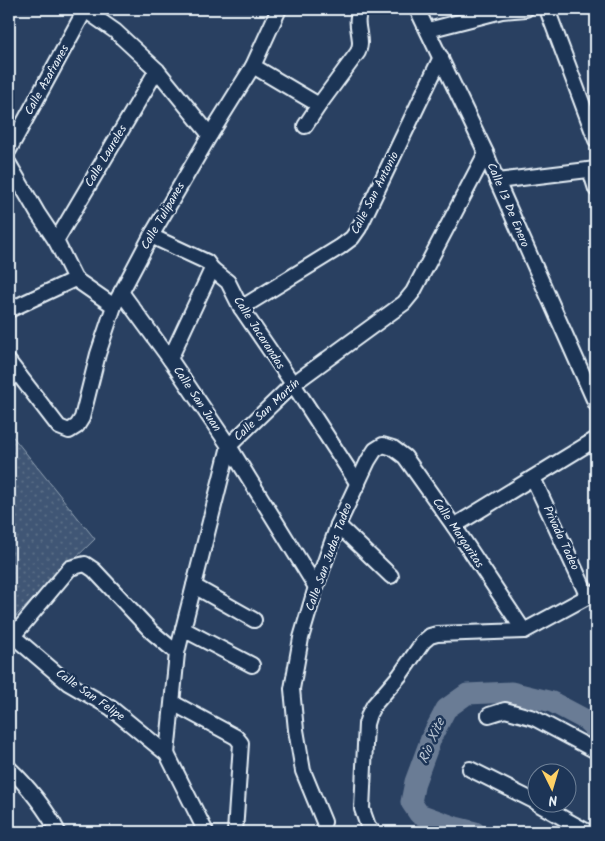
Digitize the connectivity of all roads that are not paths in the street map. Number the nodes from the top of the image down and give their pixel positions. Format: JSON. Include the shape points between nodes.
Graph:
{"nodes":[{"id":1,"x":279,"y":9,"type":"edge"},
{"id":2,"x":361,"y":9,"type":"edge"},
{"id":3,"x":417,"y":9,"type":"edge"},
{"id":4,"x":526,"y":9,"type":"edge"},
{"id":5,"x":546,"y":9,"type":"edge"},
{"id":6,"x":85,"y":10,"type":"edge"},
{"id":7,"x":503,"y":10,"type":"edge"},
{"id":8,"x":428,"y":30,"type":"junction"},
{"id":9,"x":441,"y":57,"type":"junction"},
{"id":10,"x":252,"y":66,"type":"junction"},
{"id":11,"x":157,"y":70,"type":"junction"},
{"id":12,"x":319,"y":105,"type":"junction"},
{"id":13,"x":305,"y":126,"type":"dead end"},
{"id":14,"x":210,"y":135,"type":"junction"},
{"id":15,"x":596,"y":140,"type":"edge"},
{"id":16,"x":9,"y":150,"type":"edge"},
{"id":17,"x":486,"y":153,"type":"junction"},
{"id":18,"x":9,"y":164,"type":"edge"},
{"id":19,"x":593,"y":170,"type":"edge"},
{"id":20,"x":497,"y":181,"type":"junction"},
{"id":21,"x":596,"y":189,"type":"edge"},
{"id":22,"x":151,"y":236,"type":"junction"},
{"id":23,"x":56,"y":241,"type":"junction"},
{"id":24,"x":212,"y":269,"type":"junction"},
{"id":25,"x":75,"y":279,"type":"junction"},
{"id":26,"x":121,"y":292,"type":"junction"},
{"id":27,"x":114,"y":306,"type":"junction"},
{"id":28,"x":241,"y":308,"type":"junction"},
{"id":29,"x":9,"y":310,"type":"edge"},
{"id":30,"x":170,"y":359,"type":"junction"},
{"id":31,"x":9,"y":362,"type":"edge"},
{"id":32,"x":293,"y":384,"type":"junction"},
{"id":33,"x":596,"y":404,"type":"edge"},
{"id":34,"x":596,"y":439,"type":"edge"},
{"id":35,"x":383,"y":445,"type":"joint"},
{"id":36,"x":229,"y":446,"type":"junction"},
{"id":37,"x":534,"y":478,"type":"junction"},
{"id":38,"x":358,"y":484,"type":"junction"},
{"id":39,"x":338,"y":525,"type":"junction"},
{"id":40,"x":454,"y":526,"type":"junction"},
{"id":41,"x":391,"y":576,"type":"dead end"},
{"id":42,"x":194,"y":586,"type":"junction"},
{"id":43,"x":316,"y":587,"type":"junction"},
{"id":44,"x":592,"y":595,"type":"edge"},
{"id":45,"x":254,"y":620,"type":"dead end"},
{"id":46,"x":183,"y":629,"type":"junction"},
{"id":47,"x":524,"y":631,"type":"junction"},
{"id":48,"x":11,"y":638,"type":"edge"},
{"id":49,"x":177,"y":653,"type":"junction"},
{"id":50,"x":252,"y":665,"type":"dead end"},
{"id":51,"x":173,"y":703,"type":"junction"},
{"id":52,"x":489,"y":714,"type":"dead end"},
{"id":53,"x":596,"y":751,"type":"edge"},
{"id":54,"x":167,"y":754,"type":"junction"},
{"id":55,"x":9,"y":768,"type":"edge"},
{"id":56,"x":470,"y":769,"type":"dead end"},
{"id":57,"x":528,"y":798,"type":"edge"},
{"id":58,"x":557,"y":814,"type":"edge"},
{"id":59,"x":324,"y":822,"type":"dead end"},
{"id":60,"x":58,"y":832,"type":"edge"},
{"id":61,"x":206,"y":832,"type":"edge"},
{"id":62,"x":235,"y":832,"type":"edge"},
{"id":63,"x":373,"y":832,"type":"edge"},
{"id":64,"x":588,"y":832,"type":"edge"}],
"edges":[{"from":1,"to":10,"type":"street","name":"Calle Tulipanes"},
{"from":2,"to":12,"type":"street","via":[[358,13],[358,52]]},
{"from":3,"to":8,"type":"street","name":"Calle 13 De Enero"},
{"from":4,"to":7,"type":"street"},
{"from":5,"to":15,"type":"street"},
{"from":6,"to":11,"type":"street","via":[[115,31]]},
{"from":6,"to":16,"type":"street","name":"Calle Azafranes"},
{"from":7,"to":8,"type":"street"},
{"from":8,"to":9,"type":"street","name":"Calle 13 De Enero"},
{"from":9,"to":17,"type":"street","name":"Calle 13 De Enero"},
{"from":9,"to":28,"type":"street","name":"Calle San Antonio","via":[[352,238]]},
{"from":10,"to":12,"type":"street"},
{"from":10,"to":14,"type":"street","name":"Calle Tulipanes"},
{"from":11,"to":14,"type":"street"},
{"from":11,"to":23,"type":"street","name":"Calle Laureles"},
{"from":12,"to":13,"type":"street"},
{"from":14,"to":22,"type":"street","name":"Calle Tulipanes"},
{"from":17,"to":20,"type":"street","name":"Calle 13 De Enero"},
{"from":17,"to":32,"type":"street","name":"Calle San Martín","via":[[404,304]]},
{"from":18,"to":23,"type":"street"},
{"from":19,"to":20,"type":"street"},
{"from":19,"to":21,"type":"street"},
{"from":20,"to":33,"type":"street","name":"Calle 13 De Enero"},
{"from":22,"to":24,"type":"street","name":"Calle Jacarandas","via":[[207,262]]},
{"from":22,"to":26,"type":"street","name":"Calle Tulipanes"},
{"from":23,"to":25,"type":"street"},
{"from":24,"to":28,"type":"street","name":"Calle Jacarandas","via":[[228,282]]},
{"from":24,"to":30,"type":"street"},
{"from":25,"to":27,"type":"street"},
{"from":25,"to":29,"type":"street"},
{"from":26,"to":27,"type":"street","name":"Calle Tulipanes"},
{"from":26,"to":30,"type":"street","name":"Calle San Juan"},
{"from":27,"to":31,"type":"street","name":"Calle Tulipanes","via":[[82,418],[69,431],[59,427]]},
{"from":28,"to":32,"type":"street","name":"Calle Jacarandas"},
{"from":30,"to":36,"type":"street","name":"Calle San Juan"},
{"from":32,"to":36,"type":"street","name":"Calle San Martín"},
{"from":32,"to":38,"type":"street","name":"Calle Jacarandas"},
{"from":34,"to":37,"type":"street"},
{"from":35,"to":38,"type":"street","name":"Calle San Judas Tadeo","via":[[375,450]]},
{"from":35,"to":40,"type":"street","name":"Calle Margaritas","via":[[405,457]]},
{"from":36,"to":42,"type":"street","name":"Calle San Martín"},
{"from":36,"to":43,"type":"street","name":"Calle San Juan"},
{"from":37,"to":40,"type":"street"},
{"from":37,"to":44,"type":"street","name":"Privada Tadeo"},
{"from":38,"to":39,"type":"street","name":"Calle San Judas Tadeo"},
{"from":39,"to":41,"type":"street"},
{"from":39,"to":43,"type":"street","name":"Calle San Judas Tadeo"},
{"from":40,"to":47,"type":"street","name":"Calle Margaritas"},
{"from":42,"to":45,"type":"street"},
{"from":42,"to":46,"type":"street","name":"Calle San Martín"},
{"from":43,"to":59,"type":"street","name":"Calle San Judas Tadeo","via":[[301,638],[292,688],[303,771]]},
{"from":44,"to":47,"type":"street"},
{"from":46,"to":49,"type":"street","name":"Calle San Martín"},
{"from":46,"to":50,"type":"street"},
{"from":47,"to":63,"type":"street","via":[[430,636],[374,705],[366,724],[362,809]]},
{"from":48,"to":49,"type":"street","via":[[70,568],[85,564]]},
{"from":48,"to":54,"type":"street","name":"Calle San Felipe","via":[[68,683],[111,708]]},
{"from":49,"to":51,"type":"street","name":"Calle San Martín"},
{"from":51,"to":54,"type":"street"},
{"from":51,"to":62,"type":"street","via":[[236,737],[241,743]]},
{"from":52,"to":53,"type":"street","via":[[504,710],[534,718]]},
{"from":54,"to":61,"type":"street","name":"Calle San Felipe"},
{"from":55,"to":60,"type":"street","via":[[50,817]]},
{"from":56,"to":57,"type":"street"},
{"from":58,"to":64,"type":"street"}]}
